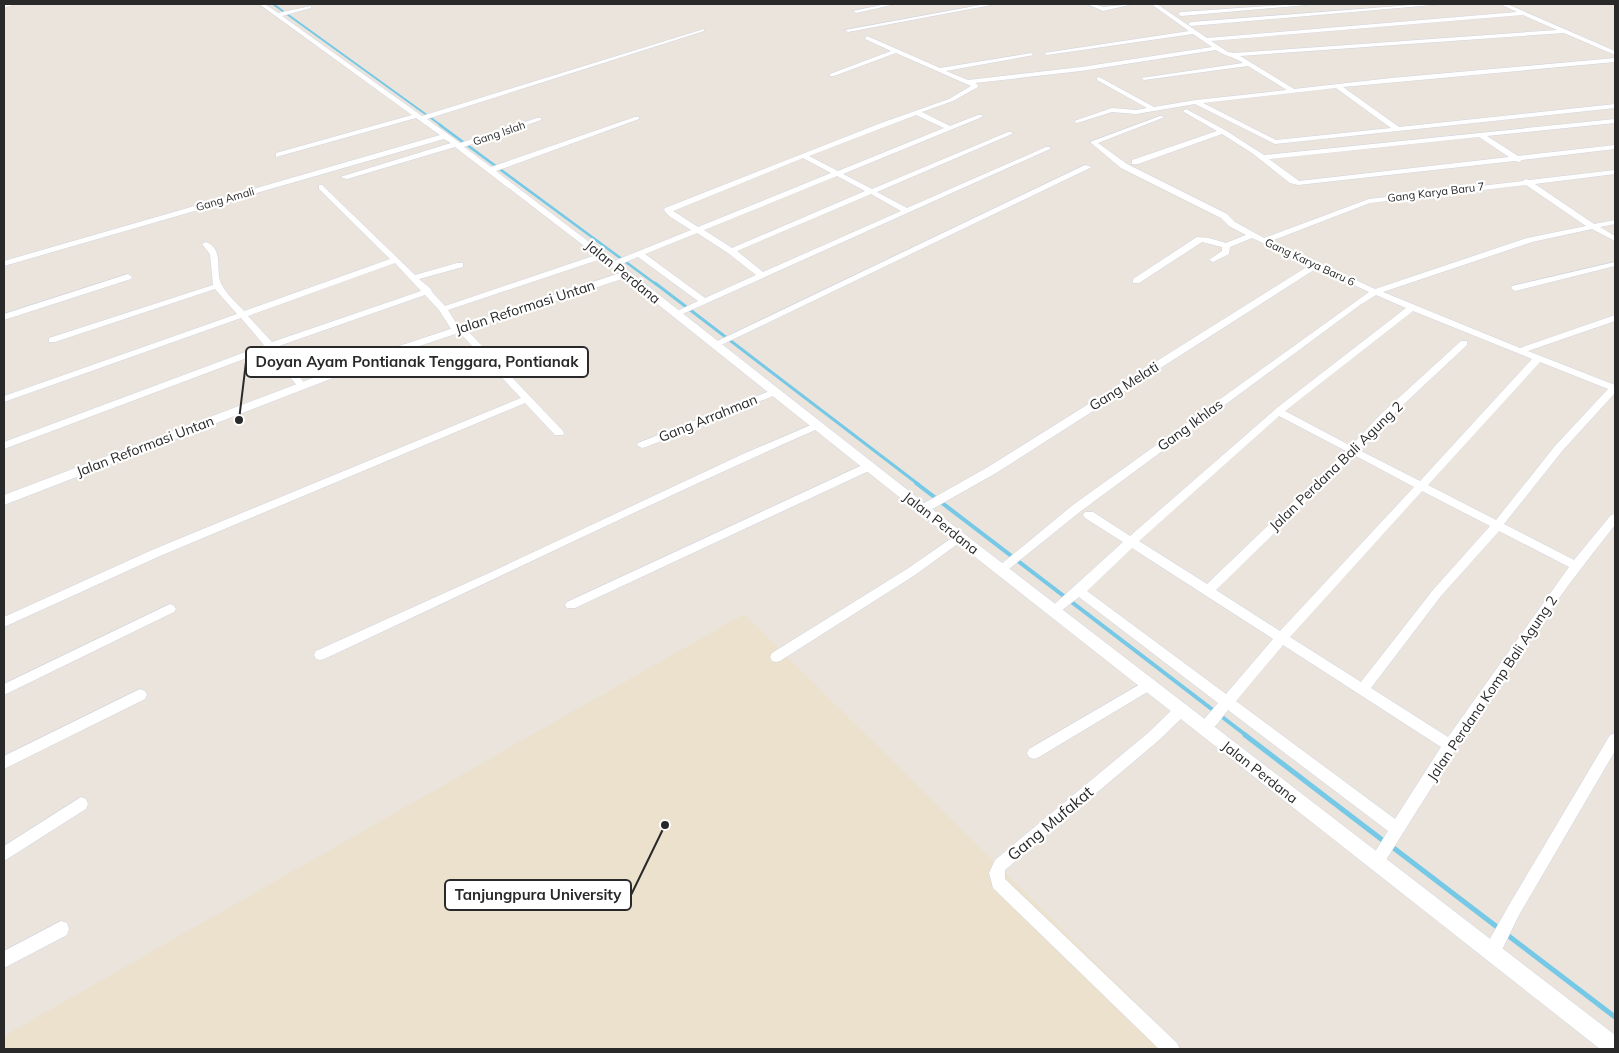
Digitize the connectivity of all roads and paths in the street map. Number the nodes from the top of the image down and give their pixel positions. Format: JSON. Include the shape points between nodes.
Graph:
{"nodes":[{"id":1,"x":13,"y":4,"type":"edge"},
{"id":2,"x":262,"y":4,"type":"edge"},
{"id":3,"x":893,"y":4,"type":"edge"},
{"id":4,"x":994,"y":4,"type":"edge"},
{"id":5,"x":1090,"y":4,"type":"edge"},
{"id":6,"x":1131,"y":4,"type":"edge"},
{"id":7,"x":1154,"y":4,"type":"edge"},
{"id":8,"x":1208,"y":4,"type":"edge"},
{"id":9,"x":1440,"y":4,"type":"edge"},
{"id":10,"x":1515,"y":4,"type":"edge"},
{"id":11,"x":1304,"y":5,"type":"dead end"},
{"id":12,"x":1504,"y":5,"type":"edge"},
{"id":13,"x":4,"y":6,"type":"edge"},
{"id":14,"x":309,"y":8,"type":"dead end"},
{"id":15,"x":856,"y":11,"type":"dead end"},
{"id":16,"x":1219,"y":11,"type":"junction"},
{"id":17,"x":1524,"y":13,"type":"junction"},
{"id":18,"x":283,"y":14,"type":"junction"},
{"id":19,"x":1181,"y":14,"type":"dead end"},
{"id":20,"x":1238,"y":20,"type":"junction"},
{"id":21,"x":1191,"y":24,"type":"dead end"},
{"id":22,"x":702,"y":30,"type":"dead end"},
{"id":23,"x":848,"y":30,"type":"dead end"},
{"id":24,"x":1564,"y":31,"type":"junction"},
{"id":25,"x":1193,"y":32,"type":"junction"},
{"id":26,"x":867,"y":38,"type":"dead end"},
{"id":27,"x":1205,"y":40,"type":"junction"},
{"id":28,"x":1615,"y":44,"type":"edge"},
{"id":29,"x":1601,"y":47,"type":"junction"},
{"id":30,"x":1217,"y":48,"type":"junction"},
{"id":31,"x":896,"y":51,"type":"junction"},
{"id":32,"x":1047,"y":52,"type":"dead end"},
{"id":33,"x":1615,"y":53,"type":"edge"},
{"id":34,"x":1031,"y":55,"type":"dead end"},
{"id":35,"x":1234,"y":55,"type":"junction"},
{"id":36,"x":1615,"y":60,"type":"edge"},
{"id":37,"x":1248,"y":64,"type":"junction"},
{"id":38,"x":937,"y":70,"type":"junction"},
{"id":39,"x":832,"y":75,"type":"dead end"},
{"id":40,"x":1144,"y":78,"type":"dead end"},
{"id":41,"x":1099,"y":79,"type":"dead end"},
{"id":42,"x":968,"y":82,"type":"junction"},
{"id":43,"x":1337,"y":86,"type":"junction"},
{"id":44,"x":1293,"y":91,"type":"junction"},
{"id":45,"x":1196,"y":102,"type":"junction"},
{"id":46,"x":1615,"y":106,"type":"edge"},
{"id":47,"x":1152,"y":108,"type":"junction"},
{"id":48,"x":1186,"y":111,"type":"dead end"},
{"id":49,"x":916,"y":112,"type":"junction"},
{"id":50,"x":980,"y":116,"type":"dead end"},
{"id":51,"x":421,"y":117,"type":"junction"},
{"id":52,"x":1162,"y":117,"type":"dead end"},
{"id":53,"x":637,"y":118,"type":"dead end"},
{"id":54,"x":539,"y":119,"type":"dead end"},
{"id":55,"x":1077,"y":121,"type":"dead end"},
{"id":56,"x":1615,"y":121,"type":"edge"},
{"id":57,"x":950,"y":128,"type":"junction"},
{"id":58,"x":1400,"y":130,"type":"junction"},
{"id":59,"x":1223,"y":131,"type":"junction"},
{"id":60,"x":1010,"y":133,"type":"dead end"},
{"id":61,"x":1481,"y":135,"type":"junction"},
{"id":62,"x":446,"y":136,"type":"junction"},
{"id":63,"x":457,"y":145,"type":"junction"},
{"id":64,"x":1615,"y":147,"type":"edge"},
{"id":65,"x":1048,"y":148,"type":"dead end"},
{"id":66,"x":279,"y":155,"type":"dead end"},
{"id":67,"x":804,"y":156,"type":"junction"},
{"id":68,"x":1265,"y":157,"type":"junction"},
{"id":69,"x":1517,"y":158,"type":"junction"},
{"id":70,"x":1135,"y":162,"type":"dead end"},
{"id":71,"x":1524,"y":163,"type":"dead end"},
{"id":72,"x":1088,"y":167,"type":"dead end"},
{"id":73,"x":492,"y":170,"type":"junction"},
{"id":74,"x":837,"y":172,"type":"junction"},
{"id":75,"x":1615,"y":172,"type":"edge"},
{"id":76,"x":344,"y":177,"type":"dead end"},
{"id":77,"x":1526,"y":181,"type":"junction"},
{"id":78,"x":322,"y":187,"type":"dead end"},
{"id":79,"x":871,"y":191,"type":"junction"},
{"id":80,"x":906,"y":210,"type":"junction"},
{"id":81,"x":1615,"y":222,"type":"edge"},
{"id":82,"x":1592,"y":226,"type":"junction"},
{"id":83,"x":697,"y":230,"type":"junction"},
{"id":84,"x":1252,"y":235,"type":"junction"},
{"id":85,"x":1615,"y":239,"type":"edge"},
{"id":86,"x":1264,"y":241,"type":"junction"},
{"id":87,"x":206,"y":244,"type":"dead end"},
{"id":88,"x":1226,"y":246,"type":"junction"},
{"id":89,"x":731,"y":251,"type":"junction"},
{"id":90,"x":603,"y":255,"type":"junction"},
{"id":91,"x":634,"y":255,"type":"junction"},
{"id":92,"x":396,"y":260,"type":"junction"},
{"id":93,"x":1213,"y":260,"type":"dead end"},
{"id":94,"x":4,"y":264,"type":"edge"},
{"id":95,"x":1615,"y":264,"type":"edge"},
{"id":96,"x":460,"y":265,"type":"dead end"},
{"id":97,"x":1316,"y":265,"type":"junction"},
{"id":98,"x":620,"y":266,"type":"junction"},
{"id":99,"x":761,"y":274,"type":"junction"},
{"id":100,"x":128,"y":276,"type":"dead end"},
{"id":101,"x":415,"y":278,"type":"junction"},
{"id":102,"x":1136,"y":281,"type":"dead end"},
{"id":103,"x":217,"y":286,"type":"junction"},
{"id":104,"x":1515,"y":288,"type":"dead end"},
{"id":105,"x":428,"y":291,"type":"junction"},
{"id":106,"x":1375,"y":292,"type":"junction"},
{"id":107,"x":702,"y":302,"type":"junction"},
{"id":108,"x":443,"y":309,"type":"junction"},
{"id":109,"x":1410,"y":310,"type":"dead end"},
{"id":110,"x":679,"y":312,"type":"junction"},
{"id":111,"x":242,"y":315,"type":"junction"},
{"id":112,"x":4,"y":318,"type":"edge"},
{"id":113,"x":1615,"y":318,"type":"edge"},
{"id":114,"x":458,"y":329,"type":"junction"},
{"id":115,"x":52,"y":340,"type":"dead end"},
{"id":116,"x":1464,"y":343,"type":"dead end"},
{"id":117,"x":717,"y":344,"type":"junction"},
{"id":118,"x":270,"y":346,"type":"junction"},
{"id":119,"x":1520,"y":351,"type":"junction"},
{"id":120,"x":1536,"y":361,"type":"dead end"},
{"id":121,"x":302,"y":386,"type":"junction"},
{"id":122,"x":1615,"y":388,"type":"edge"},
{"id":123,"x":775,"y":392,"type":"junction"},
{"id":124,"x":4,"y":399,"type":"edge"},
{"id":125,"x":527,"y":399,"type":"junction"},
{"id":126,"x":1278,"y":412,"type":"junction"},
{"id":127,"x":818,"y":425,"type":"junction"},
{"id":128,"x":559,"y":433,"type":"dead end"},
{"id":129,"x":642,"y":445,"type":"dead end"},
{"id":130,"x":4,"y":446,"type":"edge"},
{"id":131,"x":1352,"y":451,"type":"junction"},
{"id":132,"x":869,"y":466,"type":"junction"},
{"id":133,"x":1421,"y":487,"type":"junction"},
{"id":134,"x":4,"y":500,"type":"edge"},
{"id":135,"x":927,"y":507,"type":"junction"},
{"id":136,"x":1089,"y":515,"type":"dead end"},
{"id":137,"x":1615,"y":518,"type":"edge"},
{"id":138,"x":1496,"y":526,"type":"junction"},
{"id":139,"x":959,"y":537,"type":"junction"},
{"id":140,"x":1131,"y":541,"type":"junction"},
{"id":141,"x":1576,"y":566,"type":"junction"},
{"id":142,"x":1005,"y":567,"type":"junction"},
{"id":143,"x":1208,"y":590,"type":"junction"},
{"id":144,"x":1078,"y":592,"type":"junction"},
{"id":145,"x":571,"y":606,"type":"dead end"},
{"id":146,"x":1057,"y":608,"type":"junction"},
{"id":147,"x":170,"y":609,"type":"dead end"},
{"id":148,"x":4,"y":622,"type":"edge"},
{"id":149,"x":1282,"y":637,"type":"junction"},
{"id":150,"x":320,"y":655,"type":"dead end"},
{"id":151,"x":776,"y":657,"type":"dead end"},
{"id":152,"x":1149,"y":684,"type":"junction"},
{"id":153,"x":1363,"y":689,"type":"junction"},
{"id":154,"x":4,"y":690,"type":"edge"},
{"id":155,"x":140,"y":696,"type":"dead end"},
{"id":156,"x":1226,"y":705,"type":"junction"},
{"id":157,"x":1182,"y":710,"type":"junction"},
{"id":158,"x":1206,"y":726,"type":"junction"},
{"id":159,"x":1615,"y":739,"type":"edge"},
{"id":160,"x":1449,"y":745,"type":"junction"},
{"id":161,"x":1034,"y":753,"type":"dead end"},
{"id":162,"x":4,"y":762,"type":"edge"},
{"id":163,"x":81,"y":804,"type":"dead end"},
{"id":164,"x":1397,"y":832,"type":"junction"},
{"id":165,"x":4,"y":854,"type":"edge"},
{"id":166,"x":1379,"y":859,"type":"junction"},
{"id":167,"x":61,"y":929,"type":"dead end"},
{"id":168,"x":1495,"y":947,"type":"junction"},
{"id":169,"x":4,"y":960,"type":"edge"},
{"id":170,"x":1615,"y":1048,"type":"edge"},
{"id":171,"x":1171,"y":1049,"type":"edge"}],
"edges":[{"from":1,"to":13,"type":"street"},
{"from":2,"to":18,"type":"street","name":"Jalan Perdana"},
{"from":3,"to":15,"type":"street"},
{"from":4,"to":23,"type":"street"},
{"from":5,"to":6,"type":"street","via":[[1102,9]]},
{"from":7,"to":25,"type":"street"},
{"from":8,"to":16,"type":"street"},
{"from":9,"to":20,"type":"street"},
{"from":10,"to":12,"type":"street"},
{"from":11,"to":16,"type":"street"},
{"from":12,"to":17,"type":"street"},
{"from":14,"to":18,"type":"street"},
{"from":16,"to":19,"type":"street"},
{"from":16,"to":20,"type":"street"},
{"from":17,"to":24,"type":"street"},
{"from":17,"to":27,"type":"street"},
{"from":18,"to":51,"type":"street","name":"Jalan Perdana"},
{"from":20,"to":21,"type":"street"},
{"from":22,"to":51,"type":"street"},
{"from":24,"to":29,"type":"street"},
{"from":24,"to":35,"type":"street"},
{"from":25,"to":27,"type":"street"},
{"from":25,"to":32,"type":"street"},
{"from":26,"to":31,"type":"street"},
{"from":27,"to":30,"type":"street"},
{"from":28,"to":29,"type":"street"},
{"from":29,"to":33,"type":"street"},
{"from":30,"to":35,"type":"street"},
{"from":30,"to":42,"type":"street"},
{"from":31,"to":38,"type":"street"},
{"from":31,"to":39,"type":"street"},
{"from":34,"to":38,"type":"street"},
{"from":35,"to":37,"type":"street"},
{"from":36,"to":43,"type":"street"},
{"from":37,"to":40,"type":"street"},
{"from":37,"to":44,"type":"street"},
{"from":38,"to":42,"type":"street"},
{"from":41,"to":47,"type":"street"},
{"from":42,"to":49,"type":"street","via":[[975,88]]},
{"from":43,"to":44,"type":"street"},
{"from":43,"to":58,"type":"street"},
{"from":44,"to":45,"type":"street"},
{"from":45,"to":47,"type":"street"},
{"from":45,"to":58,"type":"street","via":[[1275,142]]},
{"from":46,"to":58,"type":"street"},
{"from":47,"to":55,"type":"street","via":[[1136,112],[1112,110]]},
{"from":48,"to":59,"type":"street"},
{"from":49,"to":57,"type":"street"},
{"from":49,"to":67,"type":"street"},
{"from":50,"to":57,"type":"street"},
{"from":51,"to":62,"type":"street","name":"Jalan Perdana"},
{"from":51,"to":66,"type":"street"},
{"from":52,"to":84,"type":"street","name":"Gang Karya Baru 6","via":[[1093,142],[1124,166],[1224,216]]},
{"from":53,"to":73,"type":"street"},
{"from":54,"to":63,"type":"street","name":"Gang Islah"},
{"from":56,"to":61,"type":"street"},
{"from":57,"to":74,"type":"street"},
{"from":59,"to":68,"type":"street"},
{"from":59,"to":70,"type":"street"},
{"from":60,"to":79,"type":"street"},
{"from":61,"to":68,"type":"street"},
{"from":61,"to":69,"type":"street"},
{"from":62,"to":63,"type":"street","name":"Jalan Perdana"},
{"from":62,"to":94,"type":"street","name":"Gang Amali"},
{"from":63,"to":73,"type":"street","name":"Jalan Perdana"},
{"from":63,"to":76,"type":"street","name":"Gang Islah"},
{"from":64,"to":69,"type":"street"},
{"from":65,"to":80,"type":"street"},
{"from":67,"to":74,"type":"street"},
{"from":67,"to":83,"type":"street","via":[[668,210]]},
{"from":68,"to":69,"type":"street","via":[[1298,182]]},
{"from":69,"to":71,"type":"street"},
{"from":72,"to":117,"type":"street"},
{"from":73,"to":90,"type":"street","name":"Jalan Perdana"},
{"from":74,"to":79,"type":"street"},
{"from":74,"to":83,"type":"street"},
{"from":75,"to":77,"type":"street","name":"Gang Karya Baru 7"},
{"from":77,"to":82,"type":"street"},
{"from":77,"to":86,"type":"street","name":"Gang Karya Baru 7","via":[[1369,201]]},
{"from":78,"to":92,"type":"street"},
{"from":79,"to":80,"type":"street"},
{"from":79,"to":89,"type":"street"},
{"from":80,"to":99,"type":"street"},
{"from":81,"to":82,"type":"street"},
{"from":82,"to":85,"type":"street"},
{"from":82,"to":106,"type":"street","via":[[1521,243]]},
{"from":83,"to":89,"type":"street"},
{"from":83,"to":91,"type":"street"},
{"from":84,"to":86,"type":"street","name":"Gang Karya Baru 6"},
{"from":84,"to":88,"type":"street"},
{"from":86,"to":97,"type":"street","name":"Gang Karya Baru 6"},
{"from":87,"to":103,"type":"street","via":[[214,254]]},
{"from":88,"to":93,"type":"street","via":[[1226,252]]},
{"from":88,"to":102,"type":"street","via":[[1200,239]]},
{"from":89,"to":99,"type":"street"},
{"from":90,"to":98,"type":"street","name":"Jalan Perdana"},
{"from":90,"to":108,"type":"street"},
{"from":91,"to":98,"type":"street"},
{"from":91,"to":107,"type":"street"},
{"from":92,"to":101,"type":"street"},
{"from":92,"to":111,"type":"street"},
{"from":95,"to":104,"type":"street"},
{"from":96,"to":101,"type":"street"},
{"from":97,"to":106,"type":"street","name":"Gang Karya Baru 6"},
{"from":97,"to":135,"type":"street","name":"Gang Melati","via":[[992,470]]},
{"from":98,"to":110,"type":"street","name":"Jalan Perdana"},
{"from":98,"to":114,"type":"street","name":"Jalan Reformasi Untan"},
{"from":99,"to":107,"type":"street"},
{"from":100,"to":112,"type":"street"},
{"from":101,"to":105,"type":"street"},
{"from":103,"to":111,"type":"street"},
{"from":103,"to":115,"type":"street"},
{"from":105,"to":108,"type":"street"},
{"from":105,"to":118,"type":"street"},
{"from":106,"to":119,"type":"street","name":"Gang Karya Baru 6","via":[[1432,318],[1466,328]]},
{"from":106,"to":142,"type":"street","name":"Gang Ikhlas","via":[[1116,479]]},
{"from":107,"to":110,"type":"street"},
{"from":108,"to":114,"type":"street"},
{"from":109,"to":126,"type":"street","via":[[1356,348]]},
{"from":110,"to":117,"type":"street","name":"Jalan Perdana"},
{"from":111,"to":118,"type":"street"},
{"from":111,"to":124,"type":"street"},
{"from":113,"to":119,"type":"street"},
{"from":114,"to":121,"type":"street","name":"Jalan Reformasi Untan"},
{"from":114,"to":125,"type":"street"},
{"from":116,"to":131,"type":"street","name":"Jalan Perdana Bali Agung 2"},
{"from":117,"to":123,"type":"street","name":"Jalan Perdana"},
{"from":118,"to":121,"type":"street"},
{"from":118,"to":130,"type":"street"},
{"from":119,"to":122,"type":"street","name":"Gang Karya Baru 6"},
{"from":120,"to":133,"type":"street"},
{"from":121,"to":134,"type":"street","name":"Jalan Reformasi Untan"},
{"from":122,"to":138,"type":"street","via":[[1559,448]]},
{"from":123,"to":127,"type":"street","name":"Jalan Perdana"},
{"from":123,"to":129,"type":"street","name":"Gang Arrahman"},
{"from":125,"to":128,"type":"street"},
{"from":125,"to":148,"type":"street","via":[[156,553]]},
{"from":126,"to":131,"type":"street"},
{"from":126,"to":140,"type":"street"},
{"from":127,"to":132,"type":"street","name":"Jalan Perdana"},
{"from":127,"to":150,"type":"street"},
{"from":131,"to":133,"type":"street"},
{"from":131,"to":143,"type":"street","name":"Jalan Perdana Bali Agung 2"},
{"from":132,"to":135,"type":"street","name":"Jalan Perdana"},
{"from":132,"to":145,"type":"street"},
{"from":133,"to":138,"type":"street"},
{"from":133,"to":149,"type":"street"},
{"from":135,"to":139,"type":"street","name":"Jalan Perdana"},
{"from":136,"to":140,"type":"street"},
{"from":137,"to":141,"type":"street","name":"Jalan Perdana Komp Bali Agung 2"},
{"from":138,"to":141,"type":"street"},
{"from":138,"to":153,"type":"street","via":[[1437,592]]},
{"from":139,"to":142,"type":"street","name":"Jalan Perdana"},
{"from":139,"to":151,"type":"street","via":[[911,572]]},
{"from":140,"to":143,"type":"street"},
{"from":140,"to":144,"type":"street"},
{"from":141,"to":160,"type":"street","name":"Jalan Perdana Komp Bali Agung 2"},
{"from":142,"to":146,"type":"street","name":"Jalan Perdana"},
{"from":143,"to":149,"type":"street"},
{"from":144,"to":146,"type":"street"},
{"from":144,"to":156,"type":"street"},
{"from":146,"to":152,"type":"street","name":"Jalan Perdana"},
{"from":147,"to":154,"type":"street"},
{"from":149,"to":153,"type":"street"},
{"from":149,"to":156,"type":"street"},
{"from":152,"to":157,"type":"street","name":"Jalan Perdana"},
{"from":152,"to":161,"type":"street"},
{"from":153,"to":160,"type":"street"},
{"from":155,"to":162,"type":"street"},
{"from":156,"to":158,"type":"street"},
{"from":156,"to":164,"type":"street"},
{"from":157,"to":158,"type":"street","name":"Jalan Perdana"},
{"from":157,"to":171,"type":"street","name":"Gang Mufakat","via":[[996,869],[998,883]]},
{"from":158,"to":166,"type":"street","name":"Jalan Perdana"},
{"from":159,"to":168,"type":"street"},
{"from":160,"to":164,"type":"street","name":"Jalan Perdana Komp Bali Agung 2"},
{"from":163,"to":165,"type":"street"},
{"from":164,"to":166,"type":"street","name":"Jalan Perdana Komp Bali Agung 2"},
{"from":166,"to":168,"type":"street","name":"Jalan Perdana"},
{"from":167,"to":169,"type":"street"},
{"from":168,"to":170,"type":"street","name":"Jalan Perdana"}]}
